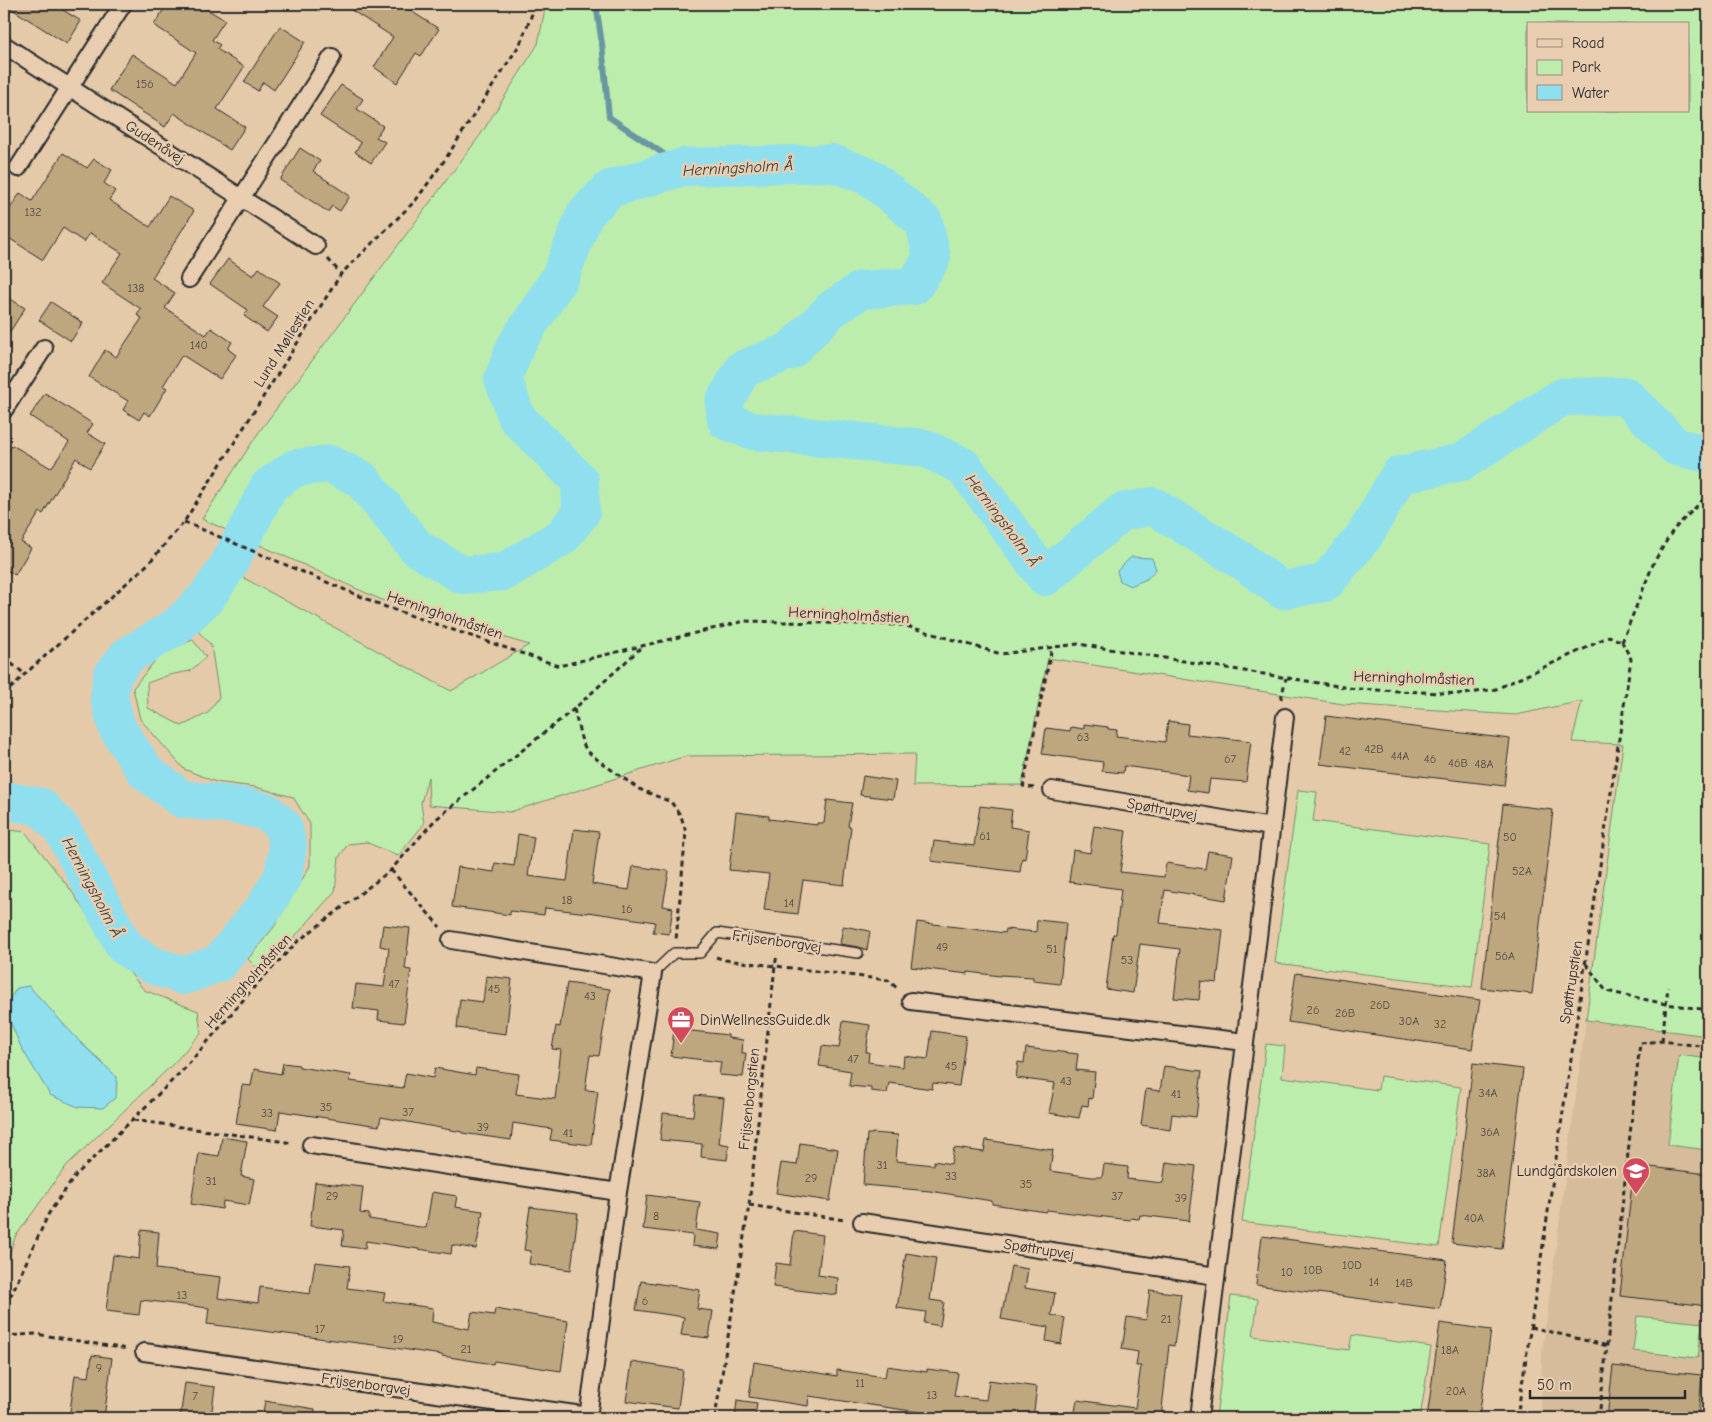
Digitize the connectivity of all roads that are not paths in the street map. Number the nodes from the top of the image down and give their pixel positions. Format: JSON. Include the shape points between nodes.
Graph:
{"nodes":[{"id":1,"x":123,"y":4,"type":"edge"},
{"id":2,"x":4,"y":45,"type":"edge"},
{"id":3,"x":332,"y":57,"type":"dead end"},
{"id":4,"x":69,"y":87,"type":"junction"},
{"id":5,"x":18,"y":168,"type":"dead end"},
{"id":6,"x":242,"y":198,"type":"junction"},
{"id":7,"x":316,"y":246,"type":"dead end"},
{"id":8,"x":189,"y":279,"type":"dead end"},
{"id":9,"x":44,"y":348,"type":"dead end"},
{"id":10,"x":4,"y":410,"type":"edge"},
{"id":11,"x":1285,"y":717,"type":"dead end"},
{"id":12,"x":1052,"y":790,"type":"road end"},
{"id":13,"x":1271,"y":827,"type":"junction"},
{"id":14,"x":451,"y":940,"type":"road end"},
{"id":15,"x":858,"y":953,"type":"dead end"},
{"id":16,"x":653,"y":973,"type":"junction"},
{"id":17,"x":911,"y":1001,"type":"road end"},
{"id":18,"x":1245,"y":1042,"type":"junction"},
{"id":19,"x":311,"y":1145,"type":"road end"},
{"id":20,"x":618,"y":1192,"type":"junction"},
{"id":21,"x":862,"y":1222,"type":"road end"},
{"id":22,"x":1216,"y":1276,"type":"junction"},
{"id":23,"x":144,"y":1352,"type":"road end"},
{"id":24,"x":589,"y":1417,"type":"edge"},
{"id":25,"x":1199,"y":1418,"type":"edge"}],
"edges":[{"from":1,"to":4,"type":"street"},
{"from":2,"to":4,"type":"street","name":"Gudenåvej"},
{"from":3,"to":6,"type":"street"},
{"from":4,"to":5,"type":"street"},
{"from":4,"to":6,"type":"street","name":"Gudenåvej"},
{"from":6,"to":7,"type":"street","name":"Gudenåvej"},
{"from":6,"to":8,"type":"street"},
{"from":9,"to":10,"type":"street"},
{"from":11,"to":13,"type":"street"},
{"from":12,"to":13,"type":"street","name":"Spøttrupvej"},
{"from":13,"to":18,"type":"street"},
{"from":14,"to":16,"type":"street"},
{"from":15,"to":16,"type":"lane","name":"Frijsenborgvej","via":[[716,933],[700,953],[674,953]]},
{"from":16,"to":20,"type":"street","name":"Frijsenborgvej"},
{"from":17,"to":18,"type":"street"},
{"from":18,"to":22,"type":"street"},
{"from":19,"to":20,"type":"street"},
{"from":20,"to":24,"type":"street","name":"Frijsenborgvej"},
{"from":21,"to":22,"type":"street","name":"Spøttrupvej"},
{"from":22,"to":25,"type":"street"},
{"from":23,"to":24,"type":"street","name":"Frijsenborgvej"}]}
